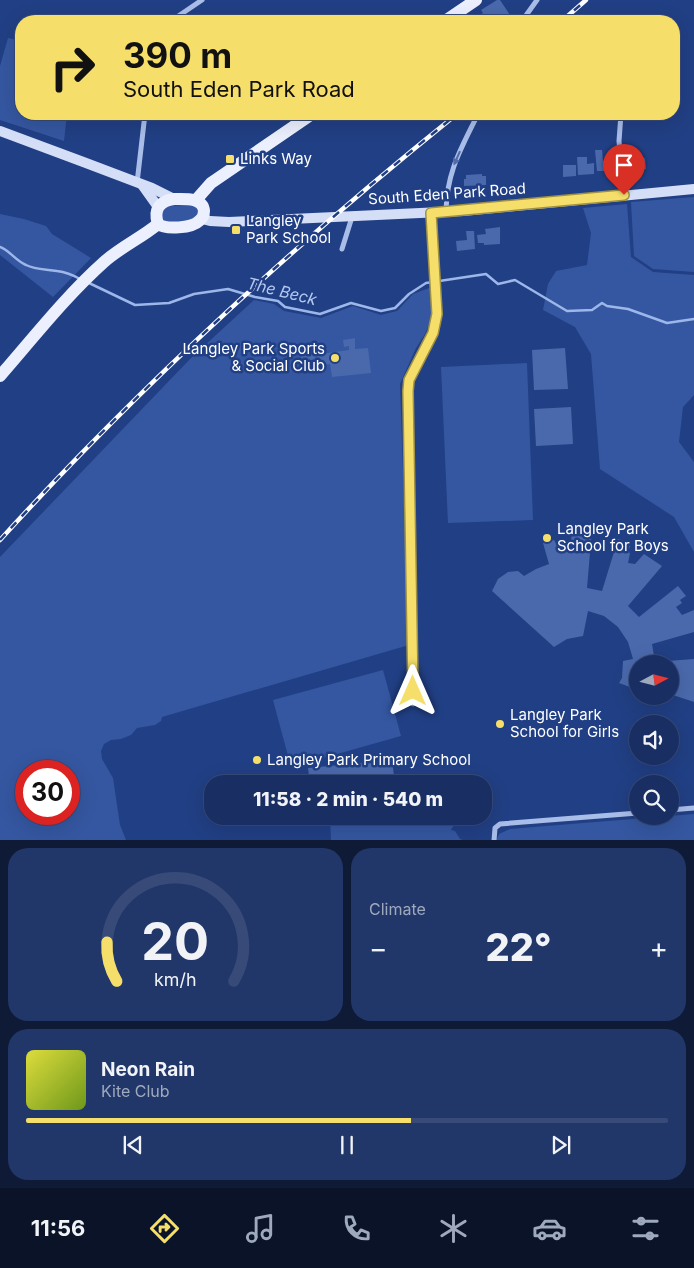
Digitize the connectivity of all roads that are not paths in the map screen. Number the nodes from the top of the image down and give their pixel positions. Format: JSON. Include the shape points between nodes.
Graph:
{"nodes":[{"id":1,"x":202,"y":0,"type":"edge"},
{"id":2,"x":476,"y":0,"type":"edge"},
{"id":3,"x":537,"y":0,"type":"edge"},
{"id":4,"x":180,"y":15,"type":"edge"},
{"id":5,"x":453,"y":15,"type":"edge"},
{"id":6,"x":526,"y":15,"type":"edge"},
{"id":7,"x":145,"y":120,"type":"edge"},
{"id":8,"x":303,"y":120,"type":"edge"},
{"id":9,"x":475,"y":120,"type":"edge"},
{"id":10,"x":621,"y":120,"type":"edge"},
{"id":11,"x":0,"y":131,"type":"edge"},
{"id":12,"x":140,"y":185,"type":"junction"},
{"id":13,"x":694,"y":189,"type":"edge"},
{"id":14,"x":624,"y":195,"type":"junction"},
{"id":15,"x":174,"y":199,"type":"junction"},
{"id":16,"x":196,"y":200,"type":"junction"},
{"id":17,"x":158,"y":207,"type":"junction"},
{"id":18,"x":446,"y":212,"type":"junction"},
{"id":19,"x":431,"y":213,"type":"junction"},
{"id":20,"x":352,"y":216,"type":"junction"},
{"id":21,"x":202,"y":218,"type":"junction"},
{"id":22,"x":158,"y":224,"type":"junction"},
{"id":23,"x":342,"y":249,"type":"dead end"},
{"id":24,"x":0,"y":376,"type":"edge"},
{"id":25,"x":413,"y":704,"type":"dead end"},
{"id":26,"x":694,"y":808,"type":"edge"},
{"id":27,"x":679,"y":809,"type":"edge"},
{"id":28,"x":629,"y":814,"type":"edge"},
{"id":29,"x":494,"y":840,"type":"edge"}],
"edges":[{"from":1,"to":4,"type":"street"},
{"from":2,"to":5,"type":"main road"},
{"from":3,"to":6,"type":"street"},
{"from":7,"to":12,"type":"street"},
{"from":8,"to":16,"type":"main road","via":[[211,183]]},
{"from":9,"to":18,"type":"street","one_way":true,"via":[[451,173]]},
{"from":10,"to":14,"type":"street","via":[[619,141]]},
{"from":11,"to":12,"type":"main road"},
{"from":12,"to":15,"type":"main road"},
{"from":12,"to":17,"type":"main road"},
{"from":13,"to":14,"type":"main road","name":"South Eden Park Road"},
{"from":14,"to":18,"type":"main road","name":"South Eden Park Road"},
{"from":15,"to":16,"type":"main road"},
{"from":15,"to":17,"type":"main road","via":[[166,200]]},
{"from":16,"to":21,"type":"main road","via":[[202,206]]},
{"from":17,"to":22,"type":"main road"},
{"from":18,"to":19,"type":"main road","name":"South Eden Park Road"},
{"from":19,"to":20,"type":"main road","name":"South Eden Park Road"},
{"from":19,"to":25,"type":"street","via":[[437,314],[433,333],[409,380],[408,391]]},
{"from":20,"to":21,"type":"main road","name":"South Eden Park Road","via":[[229,222]]},
{"from":20,"to":23,"type":"street"},
{"from":21,"to":22,"type":"main road","via":[[196,224],[174,228]]},
{"from":22,"to":24,"type":"main road","via":[[116,252],[91,274]]},
{"from":26,"to":27,"type":"street"},
{"from":28,"to":29,"type":"street","via":[[500,824],[495,828]]}]}
